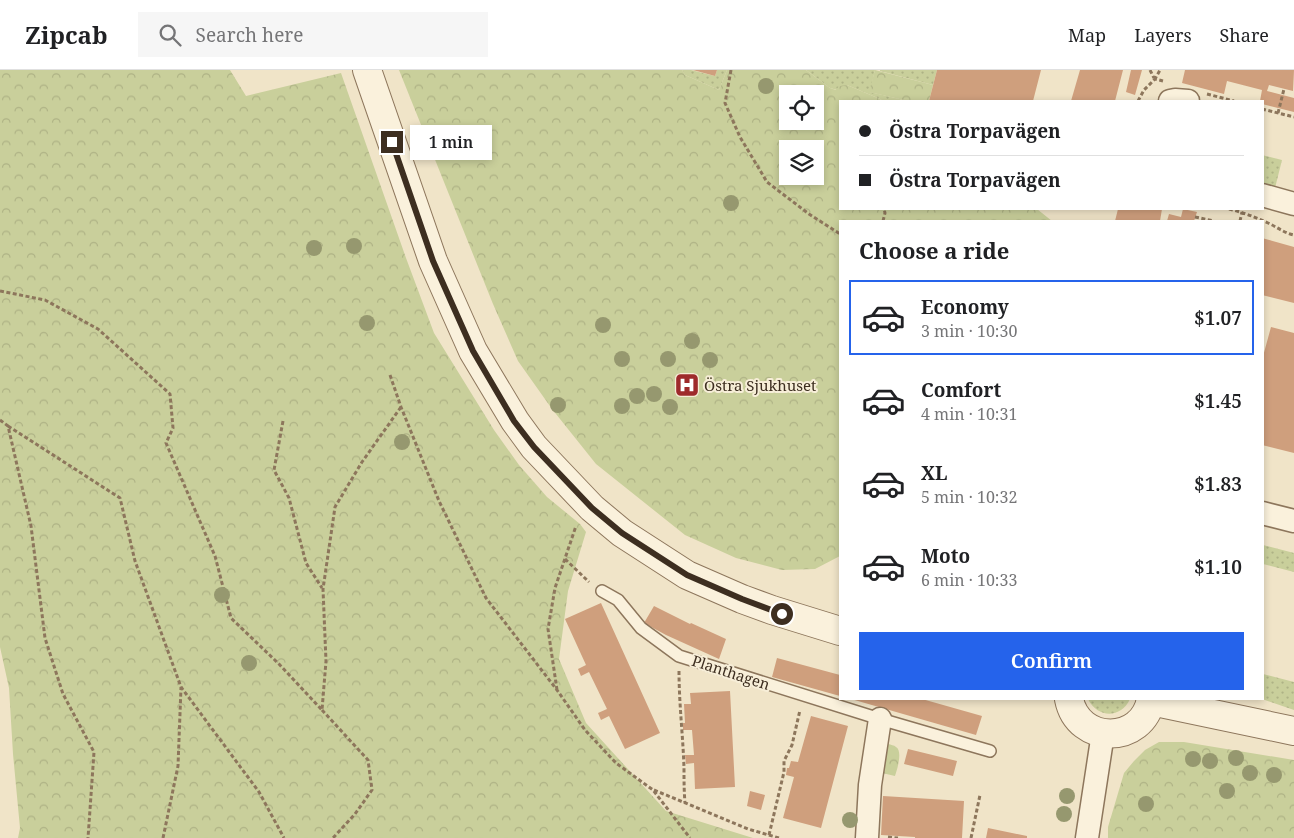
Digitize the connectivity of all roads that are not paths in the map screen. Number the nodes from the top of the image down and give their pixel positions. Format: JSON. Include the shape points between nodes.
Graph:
{"nodes":[{"id":1,"x":366,"y":70,"type":"edge"},
{"id":2,"x":1264,"y":196,"type":"edge"},
{"id":3,"x":1294,"y":204,"type":"edge"},
{"id":4,"x":1264,"y":513,"type":"edge"},
{"id":5,"x":1294,"y":521,"type":"edge"},
{"id":6,"x":602,"y":591,"type":"road end"},
{"id":7,"x":839,"y":631,"type":"edge"},
{"id":8,"x":1069,"y":700,"type":"edge"},
{"id":9,"x":1151,"y":700,"type":"edge"},
{"id":10,"x":880,"y":719,"type":"junction"},
{"id":11,"x":1294,"y":731,"type":"edge"},
{"id":12,"x":1103,"y":733,"type":"junction"},
{"id":13,"x":990,"y":751,"type":"dead end"},
{"id":14,"x":867,"y":838,"type":"edge"},
{"id":15,"x":1087,"y":838,"type":"edge"}],
"edges":[{"from":1,"to":7,"type":"street","via":[[433,261],[473,351],[514,421],[534,447],[592,508],[622,533],[687,575],[772,610]]},
{"from":2,"to":3,"type":"street"},
{"from":4,"to":5,"type":"street"},
{"from":6,"to":10,"type":"lane","name":"Planthagen","via":[[618,600],[642,628],[679,656]]},
{"from":8,"to":12,"type":"street","via":[[1079,720]]},
{"from":9,"to":11,"type":"street"},
{"from":9,"to":12,"type":"street","via":[[1149,710],[1134,727],[1124,732]]},
{"from":10,"to":13,"type":"lane","name":"Planthagen"},
{"from":10,"to":14,"type":"street","via":[[870,786]]},
{"from":12,"to":15,"type":"street"}]}
